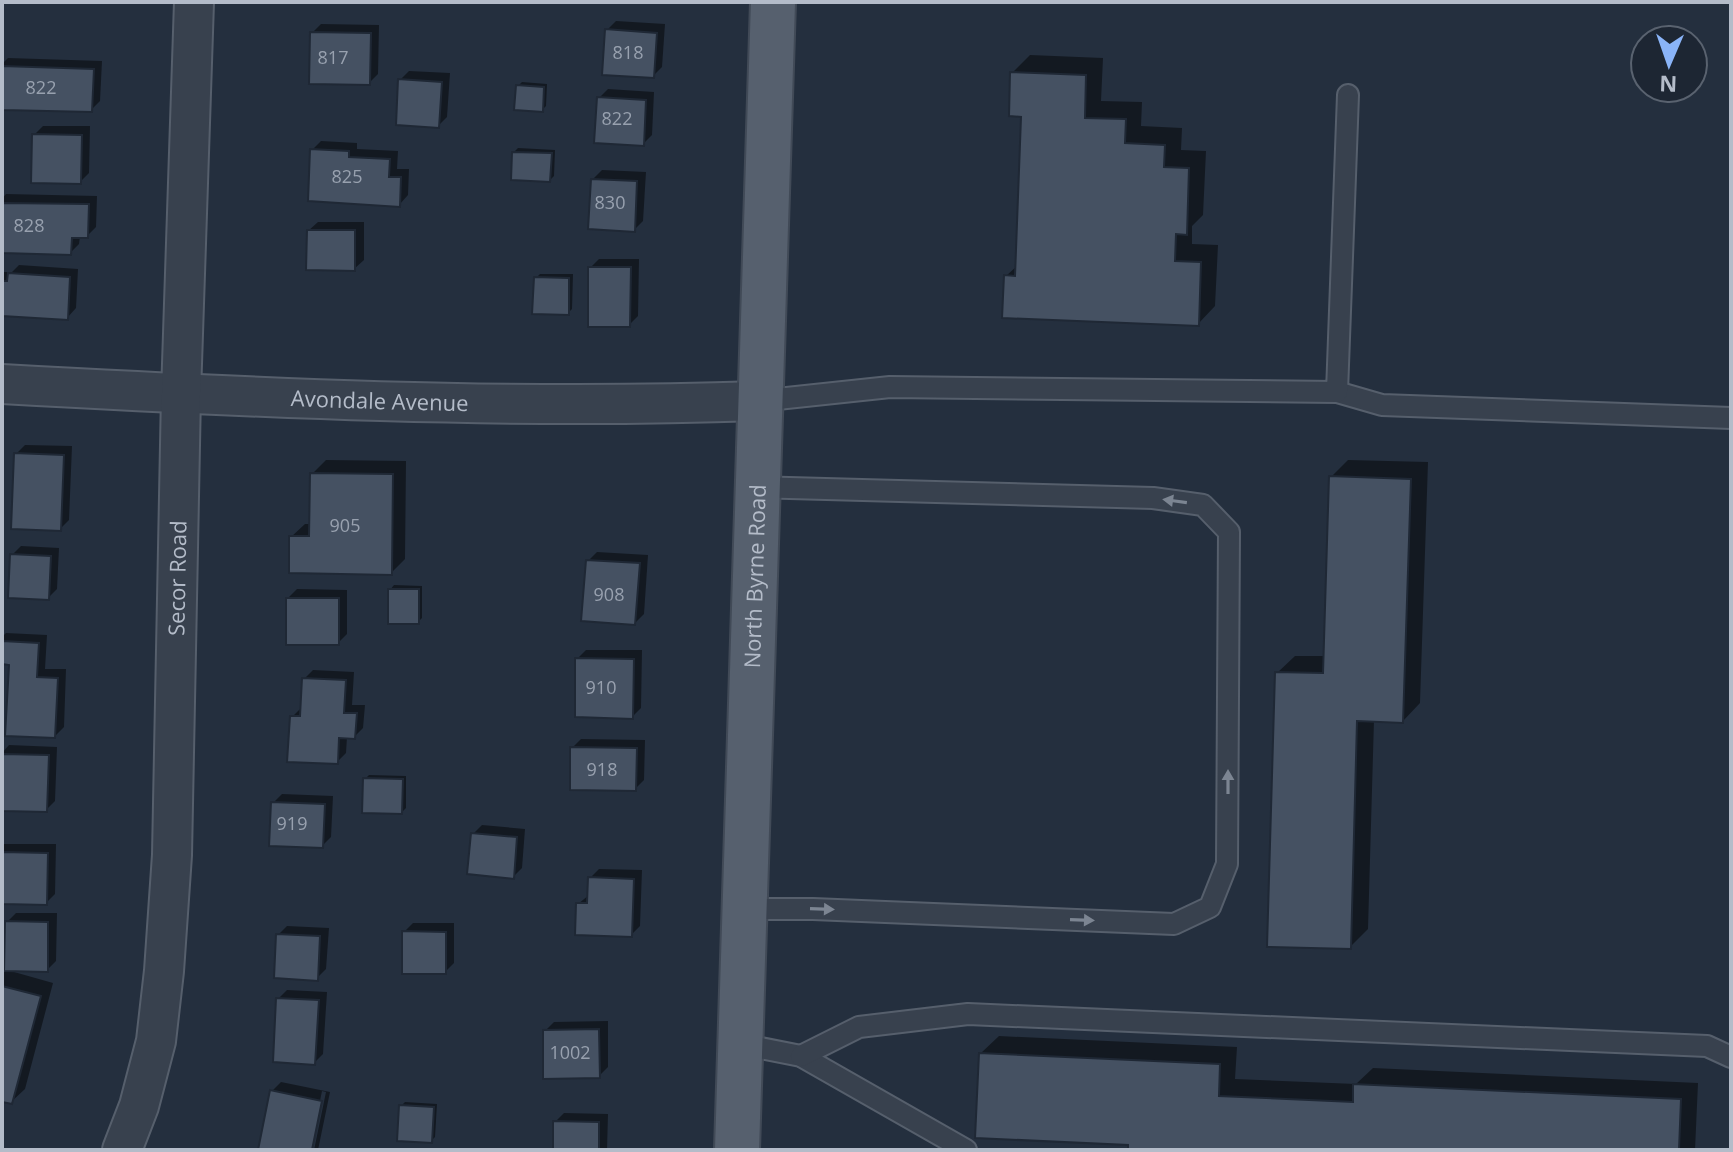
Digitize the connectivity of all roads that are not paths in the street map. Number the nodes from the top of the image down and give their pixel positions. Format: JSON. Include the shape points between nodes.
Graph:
{"nodes":[{"id":1,"x":194,"y":2,"type":"edge"},
{"id":2,"x":773,"y":2,"type":"edge"},
{"id":3,"x":1348,"y":95,"type":"dead end"},
{"id":4,"x":2,"y":384,"type":"edge"},
{"id":5,"x":1337,"y":392,"type":"junction"},
{"id":6,"x":181,"y":394,"type":"junction"},
{"id":7,"x":759,"y":401,"type":"junction"},
{"id":8,"x":1731,"y":418,"type":"edge"},
{"id":9,"x":756,"y":487,"type":"junction"},
{"id":10,"x":744,"y":909,"type":"junction"},
{"id":11,"x":740,"y":1044,"type":"junction"},
{"id":12,"x":801,"y":1056,"type":"junction"},
{"id":13,"x":1731,"y":1057,"type":"edge"},
{"id":14,"x":122,"y":1150,"type":"edge"},
{"id":15,"x":737,"y":1150,"type":"edge"},
{"id":16,"x":966,"y":1150,"type":"edge"}],
"edges":[{"from":1,"to":6,"type":"street","name":"Secor Road"},
{"from":2,"to":7,"type":"main road","name":"North Byrne Road"},
{"from":3,"to":5,"type":"lane"},
{"from":4,"to":6,"type":"street","name":"Avondale Avenue"},
{"from":5,"to":7,"type":"lane","via":[[890,387]]},
{"from":5,"to":8,"type":"lane","via":[[1382,405]]},
{"from":6,"to":7,"type":"street","name":"Avondale Avenue","via":[[618,406]]},
{"from":6,"to":14,"type":"street","name":"Secor Road","via":[[172,855],[164,971],[156,1041]]},
{"from":7,"to":9,"type":"main road","name":"North Byrne Road"},
{"from":9,"to":10,"type":"main road","name":"North Byrne Road"},
{"from":10,"to":9,"type":"lane","one_way":true,"via":[[1174,924],[1210,907],[1227,864],[1229,532],[1203,505],[1153,498]]},
{"from":10,"to":11,"type":"main road","name":"North Byrne Road"},
{"from":11,"to":12,"type":"lane"},
{"from":11,"to":15,"type":"main road","name":"North Byrne Road"},
{"from":12,"to":13,"type":"lane","via":[[859,1027],[968,1014],[1707,1046]]},
{"from":12,"to":16,"type":"lane"}]}
